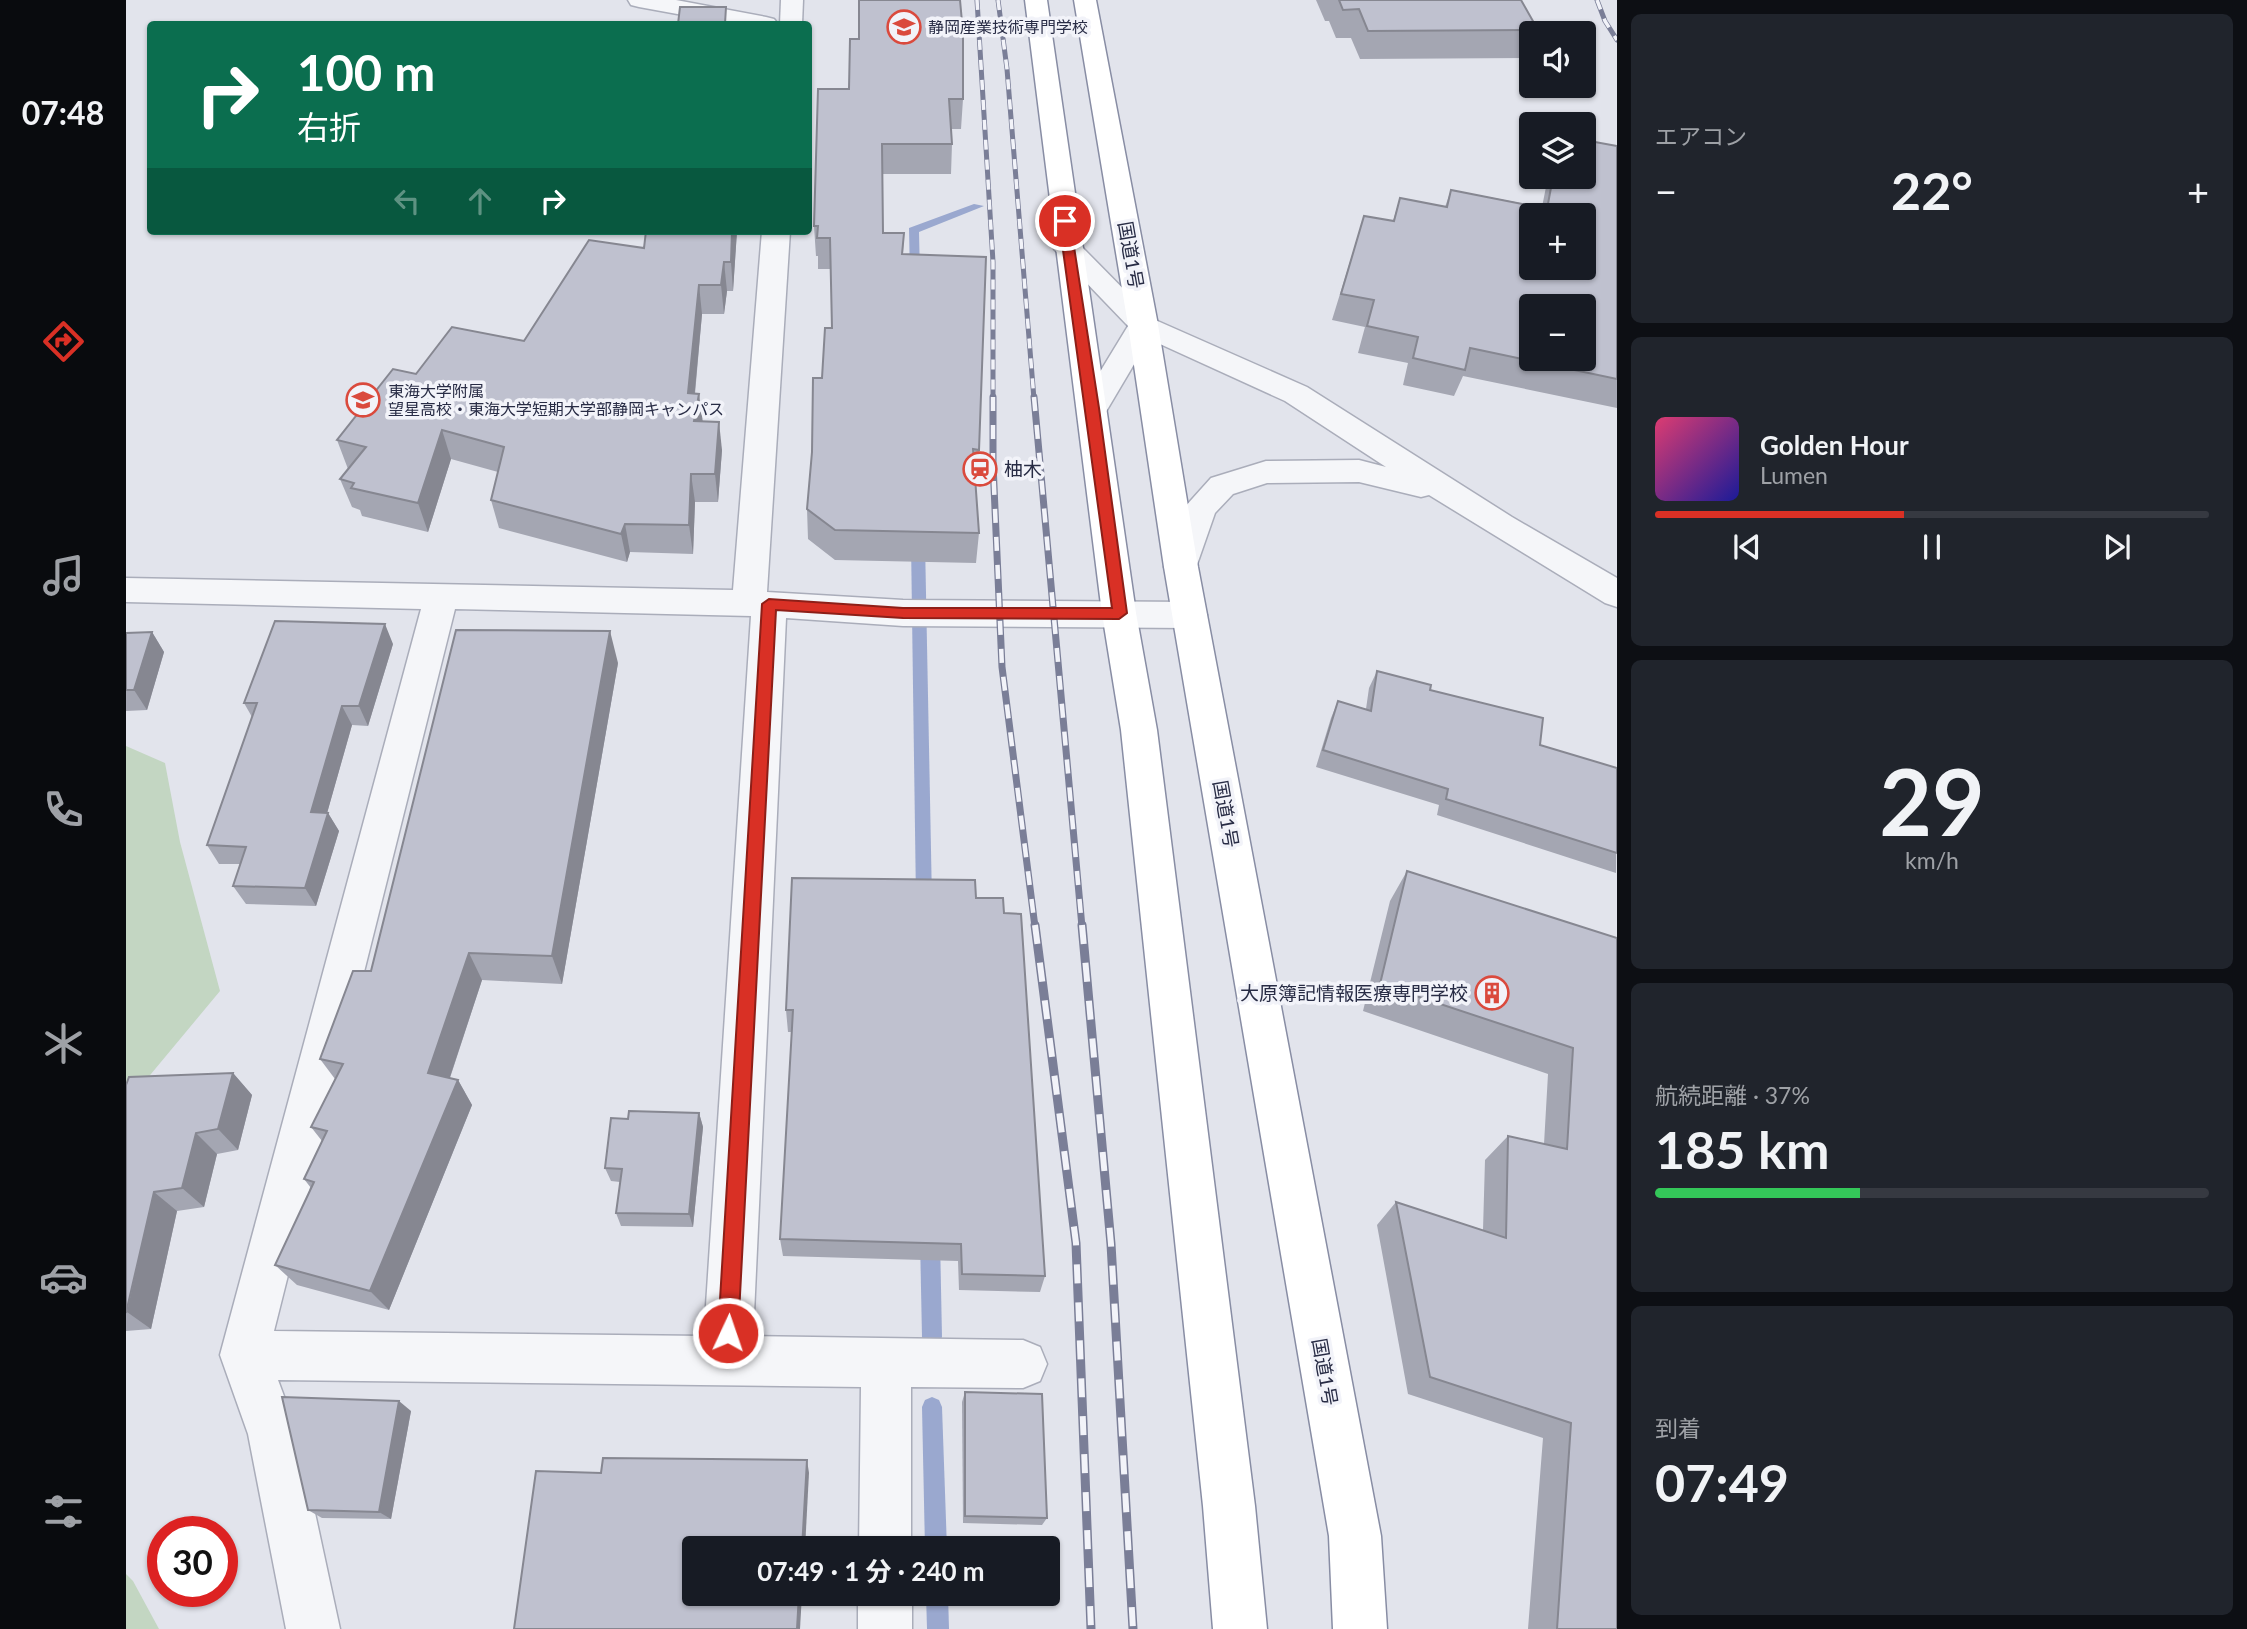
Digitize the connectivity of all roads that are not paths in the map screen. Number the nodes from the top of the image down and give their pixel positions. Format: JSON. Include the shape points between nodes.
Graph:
{"nodes":[{"id":1,"x":639,"y":0,"type":"edge"},
{"id":2,"x":792,"y":0,"type":"edge"},
{"id":3,"x":1036,"y":0,"type":"edge"},
{"id":4,"x":1086,"y":0,"type":"edge"},
{"id":5,"x":750,"y":21,"type":"edge"},
{"id":6,"x":790,"y":21,"type":"edge"},
{"id":7,"x":776,"y":235,"type":"edge"},
{"id":8,"x":1068,"y":248,"type":"junction"},
{"id":9,"x":1143,"y":325,"type":"junction"},
{"id":10,"x":1093,"y":408,"type":"junction"},
{"id":11,"x":1450,"y":493,"type":"junction"},
{"id":12,"x":1181,"y":567,"type":"junction"},
{"id":13,"x":126,"y":590,"type":"edge"},
{"id":14,"x":1617,"y":594,"type":"edge"},
{"id":15,"x":441,"y":598,"type":"junction"},
{"id":16,"x":759,"y":604,"type":"junction"},
{"id":17,"x":1119,"y":613,"type":"junction"},
{"id":18,"x":1190,"y":615,"type":"junction"},
{"id":19,"x":244,"y":1355,"type":"junction"},
{"id":20,"x":727,"y":1360,"type":"junction"},
{"id":21,"x":886,"y":1362,"type":"junction"},
{"id":22,"x":1023,"y":1364,"type":"dead end"},
{"id":23,"x":885,"y":1536,"type":"edge"},
{"id":24,"x":885,"y":1606,"type":"edge"},
{"id":25,"x":313,"y":1629,"type":"edge"},
{"id":26,"x":885,"y":1629,"type":"edge"},
{"id":27,"x":1240,"y":1629,"type":"edge"},
{"id":28,"x":1360,"y":1629,"type":"edge"}],
"edges":[{"from":1,"to":5,"type":"street"},
{"from":2,"to":6,"type":"street"},
{"from":3,"to":8,"type":"highway"},
{"from":4,"to":9,"type":"highway","name":"国道1号"},
{"from":7,"to":16,"type":"street"},
{"from":8,"to":9,"type":"street"},
{"from":8,"to":10,"type":"highway"},
{"from":9,"to":10,"type":"street"},
{"from":9,"to":11,"type":"street","via":[[1296,394]]},
{"from":9,"to":12,"type":"highway","name":"国道1号"},
{"from":10,"to":17,"type":"highway"},
{"from":11,"to":12,"type":"street","via":[[1359,471],[1265,472],[1222,486],[1200,508]]},
{"from":11,"to":14,"type":"street"},
{"from":12,"to":18,"type":"highway","name":"国道1号"},
{"from":13,"to":15,"type":"street"},
{"from":15,"to":16,"type":"street"},
{"from":15,"to":19,"type":"street"},
{"from":16,"to":17,"type":"street","via":[[916,613]]},
{"from":16,"to":20,"type":"street"},
{"from":17,"to":18,"type":"street"},
{"from":17,"to":27,"type":"highway","via":[[1139,730]]},
{"from":18,"to":28,"type":"highway","name":"国道1号","via":[[1354,1536]]},
{"from":19,"to":20,"type":"street"},
{"from":19,"to":25,"type":"street","via":[[273,1434]]},
{"from":20,"to":21,"type":"street"},
{"from":21,"to":22,"type":"street"},
{"from":21,"to":23,"type":"street"},
{"from":24,"to":26,"type":"street"}]}
